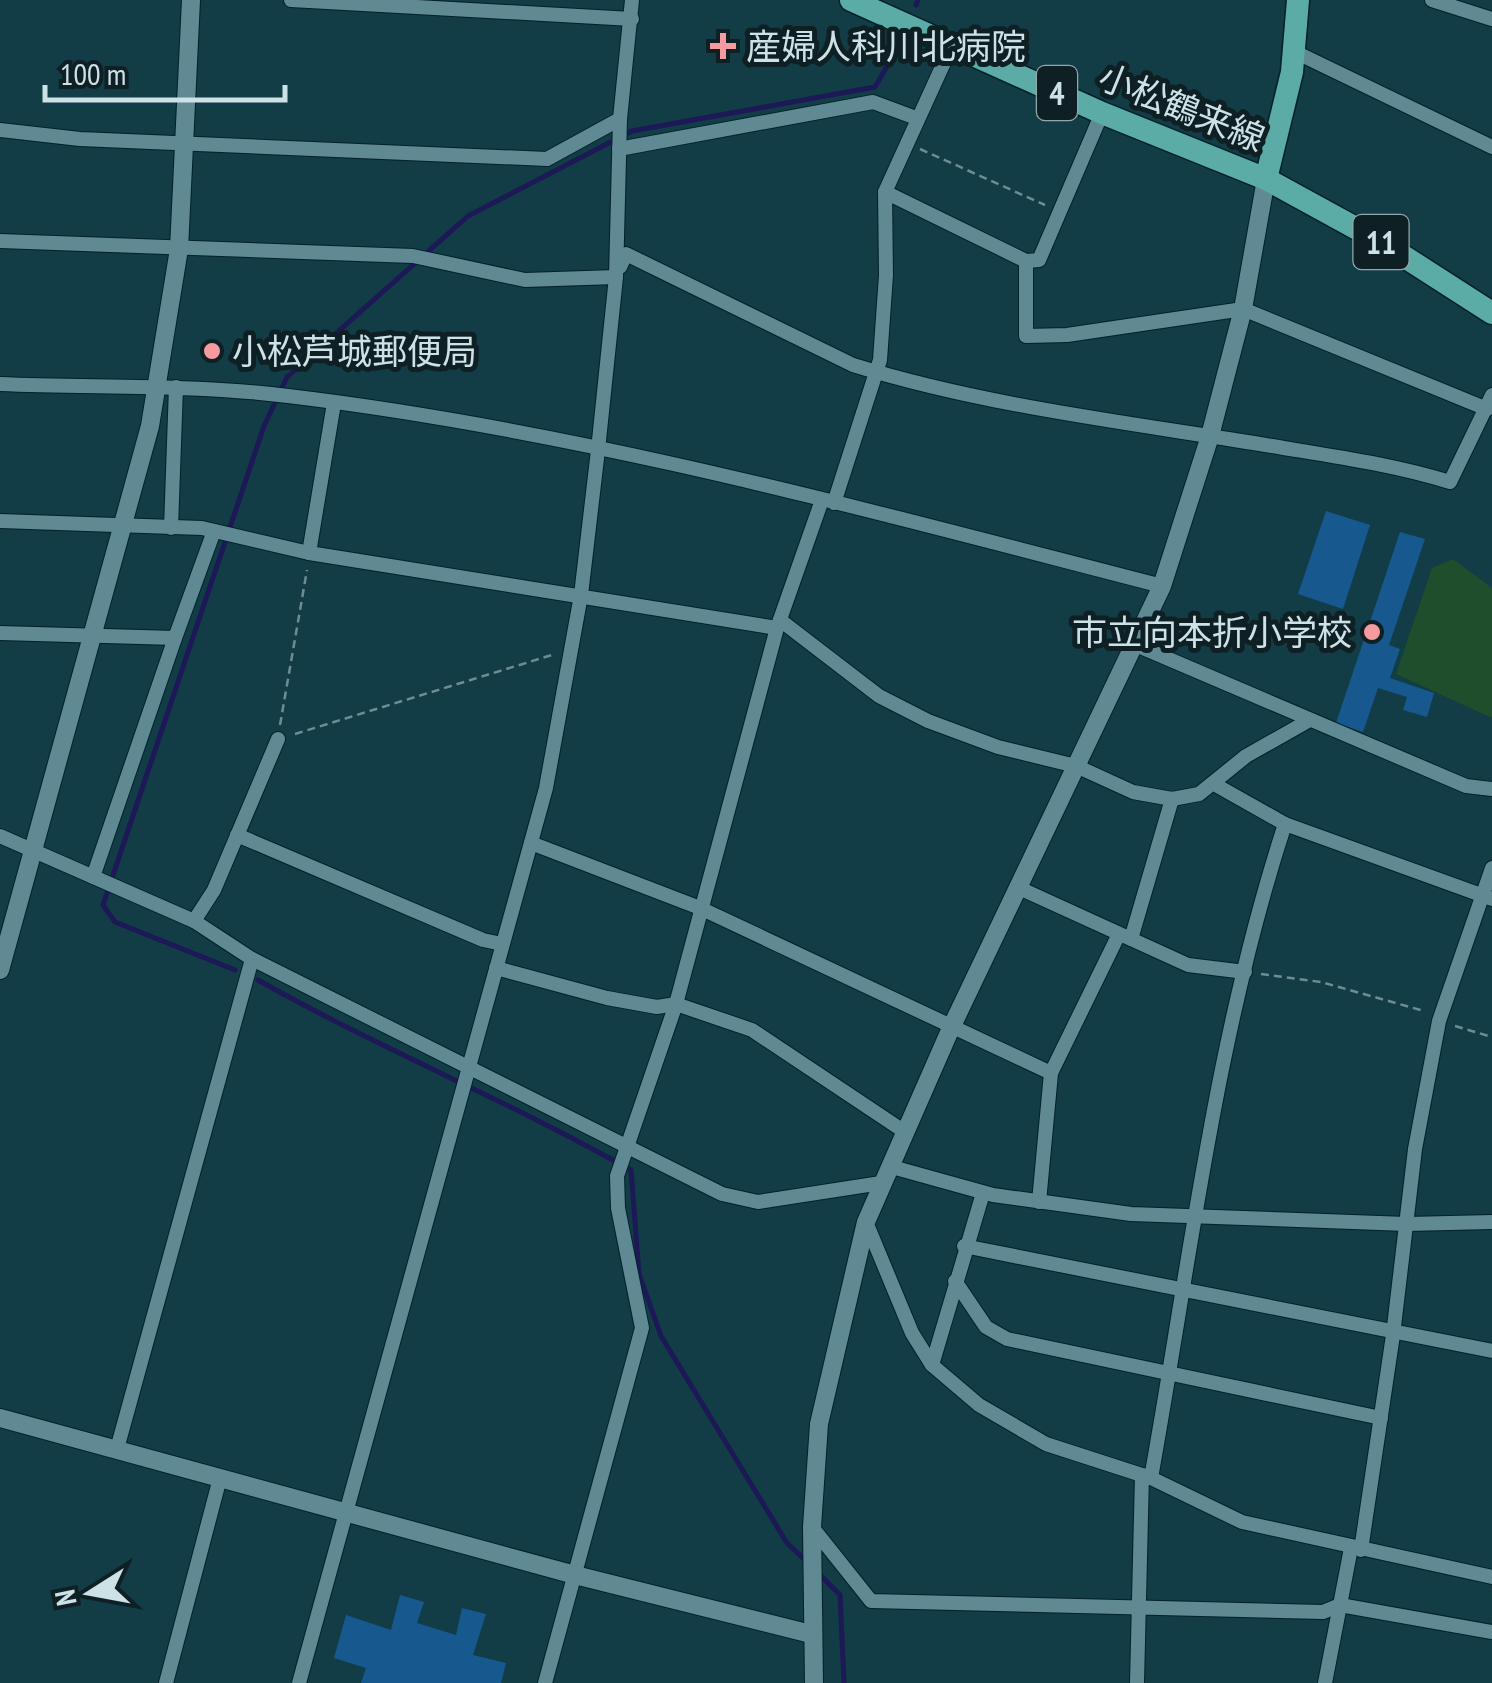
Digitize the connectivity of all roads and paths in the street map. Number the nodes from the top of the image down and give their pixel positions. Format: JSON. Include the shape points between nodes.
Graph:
{"nodes":[{"id":1,"x":192,"y":0,"type":"edge"},
{"id":2,"x":291,"y":0,"type":"edge"},
{"id":3,"x":632,"y":0,"type":"edge"},
{"id":4,"x":851,"y":0,"type":"edge"},
{"id":5,"x":1298,"y":0,"type":"edge"},
{"id":6,"x":1432,"y":0,"type":"edge"},
{"id":7,"x":632,"y":19,"type":"junction"},
{"id":8,"x":1492,"y":19,"type":"edge"},
{"id":9,"x":952,"y":44,"type":"junction"},
{"id":10,"x":1291,"y":50,"type":"junction"},
{"id":11,"x":1102,"y":114,"type":"junction"},
{"id":12,"x":916,"y":118,"type":"junction"},
{"id":13,"x":620,"y":124,"type":"junction"},
{"id":14,"x":0,"y":130,"type":"edge"},
{"id":15,"x":906,"y":142,"type":"junction"},
{"id":16,"x":185,"y":143,"type":"junction"},
{"id":17,"x":620,"y":147,"type":"junction"},
{"id":18,"x":1492,"y":147,"type":"edge"},
{"id":19,"x":1266,"y":179,"type":"junction"},
{"id":20,"x":885,"y":192,"type":"junction"},
{"id":21,"x":1060,"y":212,"type":"junction"},
{"id":22,"x":0,"y":241,"type":"edge"},
{"id":23,"x":179,"y":248,"type":"junction"},
{"id":24,"x":1026,"y":260,"type":"junction"},
{"id":25,"x":616,"y":277,"type":"junction"},
{"id":26,"x":1243,"y":309,"type":"junction"},
{"id":27,"x":1492,"y":313,"type":"edge"},
{"id":28,"x":876,"y":372,"type":"junction"},
{"id":29,"x":0,"y":384,"type":"edge"},
{"id":30,"x":166,"y":387,"type":"junction"},
{"id":31,"x":334,"y":402,"type":"junction"},
{"id":32,"x":1490,"y":402,"type":"edge"},
{"id":33,"x":1210,"y":436,"type":"junction"},
{"id":34,"x":598,"y":450,"type":"junction"},
{"id":35,"x":828,"y":502,"type":"junction"},
{"id":36,"x":0,"y":521,"type":"edge"},
{"id":37,"x":122,"y":527,"type":"junction"},
{"id":38,"x":172,"y":528,"type":"junction"},
{"id":39,"x":223,"y":534,"type":"junction"},
{"id":40,"x":310,"y":553,"type":"junction"},
{"id":41,"x":1162,"y":586,"type":"junction"},
{"id":42,"x":581,"y":595,"type":"junction"},
{"id":43,"x":779,"y":624,"type":"junction"},
{"id":44,"x":0,"y":633,"type":"edge"},
{"id":45,"x":91,"y":636,"type":"junction"},
{"id":46,"x":175,"y":638,"type":"junction"},
{"id":47,"x":1136,"y":645,"type":"junction"},
{"id":48,"x":570,"y":649,"type":"junction"},
{"id":49,"x":1308,"y":721,"type":"junction"},
{"id":50,"x":278,"y":739,"type":"junction"},
{"id":51,"x":1076,"y":766,"type":"junction"},
{"id":52,"x":1214,"y":784,"type":"junction"},
{"id":53,"x":1492,"y":790,"type":"edge"},
{"id":54,"x":1172,"y":799,"type":"junction"},
{"id":55,"x":1285,"y":824,"type":"junction"},
{"id":56,"x":238,"y":835,"type":"junction"},
{"id":57,"x":0,"y":836,"type":"edge"},
{"id":58,"x":531,"y":842,"type":"junction"},
{"id":59,"x":32,"y":850,"type":"junction"},
{"id":60,"x":1492,"y":868,"type":"edge"},
{"id":61,"x":96,"y":878,"type":"junction"},
{"id":62,"x":1017,"y":887,"type":"junction"},
{"id":63,"x":1487,"y":897,"type":"edge"},
{"id":64,"x":700,"y":908,"type":"junction"},
{"id":65,"x":194,"y":922,"type":"junction"},
{"id":66,"x":1125,"y":937,"type":"junction"},
{"id":67,"x":502,"y":944,"type":"junction"},
{"id":68,"x":252,"y":958,"type":"junction"},
{"id":69,"x":496,"y":968,"type":"junction"},
{"id":70,"x":0,"y":970,"type":"edge"},
{"id":71,"x":1245,"y":972,"type":"junction"},
{"id":72,"x":676,"y":1004,"type":"junction"},
{"id":73,"x":1440,"y":1018,"type":"junction"},
{"id":74,"x":951,"y":1028,"type":"junction"},
{"id":75,"x":1492,"y":1036,"type":"edge"},
{"id":76,"x":468,"y":1070,"type":"junction"},
{"id":77,"x":1051,"y":1074,"type":"junction"},
{"id":78,"x":905,"y":1132,"type":"junction"},
{"id":79,"x":626,"y":1152,"type":"junction"},
{"id":80,"x":892,"y":1167,"type":"junction"},
{"id":81,"x":881,"y":1183,"type":"junction"},
{"id":82,"x":983,"y":1193,"type":"junction"},
{"id":83,"x":1039,"y":1202,"type":"junction"},
{"id":84,"x":1196,"y":1214,"type":"junction"},
{"id":85,"x":866,"y":1222,"type":"junction"},
{"id":86,"x":1492,"y":1222,"type":"edge"},
{"id":87,"x":1406,"y":1224,"type":"junction"},
{"id":88,"x":964,"y":1246,"type":"junction"},
{"id":89,"x":955,"y":1281,"type":"junction"},
{"id":90,"x":1186,"y":1287,"type":"junction"},
{"id":91,"x":1393,"y":1335,"type":"junction"},
{"id":92,"x":1492,"y":1351,"type":"edge"},
{"id":93,"x":932,"y":1366,"type":"junction"},
{"id":94,"x":1170,"y":1374,"type":"junction"},
{"id":95,"x":0,"y":1418,"type":"edge"},
{"id":96,"x":1381,"y":1418,"type":"junction"},
{"id":97,"x":117,"y":1449,"type":"junction"},
{"id":98,"x":1147,"y":1477,"type":"junction"},
{"id":99,"x":220,"y":1478,"type":"junction"},
{"id":100,"x":347,"y":1511,"type":"junction"},
{"id":101,"x":812,"y":1527,"type":"junction"},
{"id":102,"x":1356,"y":1549,"type":"junction"},
{"id":103,"x":575,"y":1575,"type":"junction"},
{"id":104,"x":1492,"y":1576,"type":"edge"},
{"id":105,"x":1340,"y":1605,"type":"junction"},
{"id":106,"x":1140,"y":1608,"type":"junction"},
{"id":107,"x":1492,"y":1632,"type":"edge"},
{"id":108,"x":811,"y":1634,"type":"junction"},
{"id":109,"x":166,"y":1683,"type":"edge"},
{"id":110,"x":299,"y":1683,"type":"edge"},
{"id":111,"x":545,"y":1683,"type":"edge"},
{"id":112,"x":814,"y":1683,"type":"edge"},
{"id":113,"x":1137,"y":1683,"type":"edge"},
{"id":114,"x":1324,"y":1683,"type":"edge"}],
"edges":[{"from":1,"to":16,"type":"street"},
{"from":2,"to":7,"type":"street"},
{"from":3,"to":7,"type":"street"},
{"from":4,"to":9,"type":"main road","name":"小松鶴来線","number":"4"},
{"from":5,"to":10,"type":"main road","name":"小松鶴来線"},
{"from":6,"to":8,"type":"street"},
{"from":7,"to":13,"type":"street"},
{"from":9,"to":11,"type":"main road","name":"小松鶴来線","number":"4"},
{"from":9,"to":12,"type":"street"},
{"from":10,"to":18,"type":"street"},
{"from":10,"to":19,"type":"main road","name":"小松鶴来線","via":[[1292,72]]},
{"from":11,"to":19,"type":"main road","name":"小松鶴来線","number":"4"},
{"from":11,"to":21,"type":"street"},
{"from":12,"to":15,"type":"street"},
{"from":12,"to":17,"type":"street","via":[[873,102]]},
{"from":13,"to":16,"type":"street","via":[[546,159]]},
{"from":13,"to":17,"type":"street"},
{"from":14,"to":16,"type":"street"},
{"from":15,"to":20,"type":"street"},
{"from":15,"to":21,"type":"path"},
{"from":16,"to":23,"type":"street"},
{"from":17,"to":25,"type":"street"},
{"from":19,"to":26,"type":"street"},
{"from":19,"to":27,"type":"main road","number":"11","via":[[1383,242]]},
{"from":20,"to":24,"type":"street"},
{"from":20,"to":28,"type":"street","via":[[884,330]]},
{"from":21,"to":24,"type":"street","via":[[1039,260]]},
{"from":22,"to":23,"type":"street"},
{"from":23,"to":25,"type":"street","via":[[413,256],[524,280]]},
{"from":23,"to":30,"type":"street"},
{"from":24,"to":26,"type":"street","via":[[1026,336],[1068,336]]},
{"from":25,"to":28,"type":"street","via":[[626,254]]},
{"from":25,"to":34,"type":"street"},
{"from":26,"to":32,"type":"street"},
{"from":26,"to":33,"type":"street"},
{"from":28,"to":33,"type":"street"},
{"from":28,"to":35,"type":"street"},
{"from":29,"to":30,"type":"street"},
{"from":30,"to":31,"type":"street"},
{"from":30,"to":37,"type":"street"},
{"from":30,"to":38,"type":"street"},
{"from":31,"to":34,"type":"street"},
{"from":31,"to":40,"type":"street"},
{"from":32,"to":33,"type":"street","via":[[1450,482],[1392,464]]},
{"from":33,"to":41,"type":"street"},
{"from":34,"to":35,"type":"street"},
{"from":34,"to":42,"type":"street"},
{"from":35,"to":41,"type":"street"},
{"from":35,"to":43,"type":"street"},
{"from":36,"to":37,"type":"street"},
{"from":37,"to":38,"type":"street"},
{"from":37,"to":45,"type":"street"},
{"from":38,"to":39,"type":"street"},
{"from":39,"to":40,"type":"street"},
{"from":39,"to":46,"type":"street"},
{"from":40,"to":42,"type":"street"},
{"from":40,"to":50,"type":"path"},
{"from":41,"to":47,"type":"street"},
{"from":42,"to":43,"type":"street"},
{"from":42,"to":48,"type":"street"},
{"from":43,"to":51,"type":"street","via":[[879,696],[928,721]]},
{"from":43,"to":64,"type":"street"},
{"from":44,"to":45,"type":"street"},
{"from":45,"to":46,"type":"street"},
{"from":45,"to":59,"type":"street"},
{"from":46,"to":61,"type":"street"},
{"from":47,"to":49,"type":"street"},
{"from":47,"to":51,"type":"street"},
{"from":48,"to":50,"type":"path"},
{"from":48,"to":58,"type":"street"},
{"from":49,"to":52,"type":"street","via":[[1246,756]]},
{"from":49,"to":53,"type":"street","via":[[1466,786]]},
{"from":50,"to":56,"type":"street"},
{"from":51,"to":54,"type":"street","via":[[1134,792]]},
{"from":51,"to":62,"type":"street"},
{"from":52,"to":54,"type":"street"},
{"from":52,"to":55,"type":"street"},
{"from":54,"to":66,"type":"street"},
{"from":55,"to":63,"type":"street"},
{"from":55,"to":71,"type":"street"},
{"from":56,"to":65,"type":"street"},
{"from":56,"to":67,"type":"street"},
{"from":57,"to":59,"type":"street"},
{"from":58,"to":64,"type":"street"},
{"from":58,"to":67,"type":"street"},
{"from":59,"to":61,"type":"street"},
{"from":59,"to":70,"type":"street"},
{"from":60,"to":63,"type":"street"},
{"from":61,"to":65,"type":"street"},
{"from":62,"to":66,"type":"street"},
{"from":62,"to":74,"type":"street"},
{"from":63,"to":73,"type":"street"},
{"from":64,"to":72,"type":"street"},
{"from":64,"to":74,"type":"street"},
{"from":65,"to":68,"type":"street"},
{"from":66,"to":71,"type":"street","via":[[1188,965]]},
{"from":66,"to":77,"type":"street"},
{"from":67,"to":69,"type":"street"},
{"from":68,"to":76,"type":"street"},
{"from":68,"to":97,"type":"street"},
{"from":69,"to":72,"type":"street","via":[[607,998]]},
{"from":69,"to":76,"type":"street"},
{"from":71,"to":73,"type":"path","via":[[1321,982]]},
{"from":71,"to":84,"type":"street"},
{"from":72,"to":78,"type":"street","via":[[752,1030]]},
{"from":72,"to":79,"type":"street"},
{"from":73,"to":75,"type":"path"},
{"from":73,"to":87,"type":"street"},
{"from":74,"to":77,"type":"street"},
{"from":74,"to":78,"type":"street"},
{"from":76,"to":79,"type":"street"},
{"from":76,"to":100,"type":"street"},
{"from":77,"to":83,"type":"street"},
{"from":78,"to":80,"type":"street"},
{"from":79,"to":81,"type":"street","via":[[722,1194],[758,1202]]},
{"from":79,"to":103,"type":"street","via":[[616,1176],[642,1328]]},
{"from":80,"to":81,"type":"street"},
{"from":80,"to":82,"type":"street"},
{"from":81,"to":85,"type":"street"},
{"from":82,"to":83,"type":"street"},
{"from":82,"to":88,"type":"street"},
{"from":83,"to":84,"type":"street"},
{"from":84,"to":87,"type":"street"},
{"from":84,"to":90,"type":"street"},
{"from":85,"to":93,"type":"street"},
{"from":85,"to":101,"type":"street","via":[[819,1424]]},
{"from":86,"to":87,"type":"street"},
{"from":87,"to":91,"type":"street"},
{"from":88,"to":89,"type":"street"},
{"from":88,"to":90,"type":"street"},
{"from":89,"to":93,"type":"street"},
{"from":89,"to":94,"type":"street","via":[[986,1328],[1007,1339]]},
{"from":90,"to":91,"type":"street"},
{"from":90,"to":94,"type":"street"},
{"from":91,"to":92,"type":"street"},
{"from":91,"to":96,"type":"street"},
{"from":93,"to":98,"type":"street","via":[[979,1405],[1046,1444]]},
{"from":94,"to":96,"type":"street"},
{"from":94,"to":98,"type":"street"},
{"from":95,"to":97,"type":"street"},
{"from":96,"to":102,"type":"street"},
{"from":97,"to":99,"type":"street"},
{"from":98,"to":102,"type":"street","via":[[1242,1522]]},
{"from":98,"to":106,"type":"street"},
{"from":99,"to":100,"type":"street"},
{"from":99,"to":109,"type":"street"},
{"from":100,"to":103,"type":"street"},
{"from":100,"to":110,"type":"street"},
{"from":101,"to":106,"type":"street","via":[[871,1601]]},
{"from":101,"to":108,"type":"street"},
{"from":102,"to":104,"type":"street"},
{"from":102,"to":105,"type":"street"},
{"from":103,"to":108,"type":"street"},
{"from":103,"to":111,"type":"street"},
{"from":105,"to":106,"type":"street","via":[[1323,1612]]},
{"from":105,"to":107,"type":"street"},
{"from":105,"to":114,"type":"street"},
{"from":106,"to":113,"type":"street"},
{"from":108,"to":112,"type":"street"}]}
